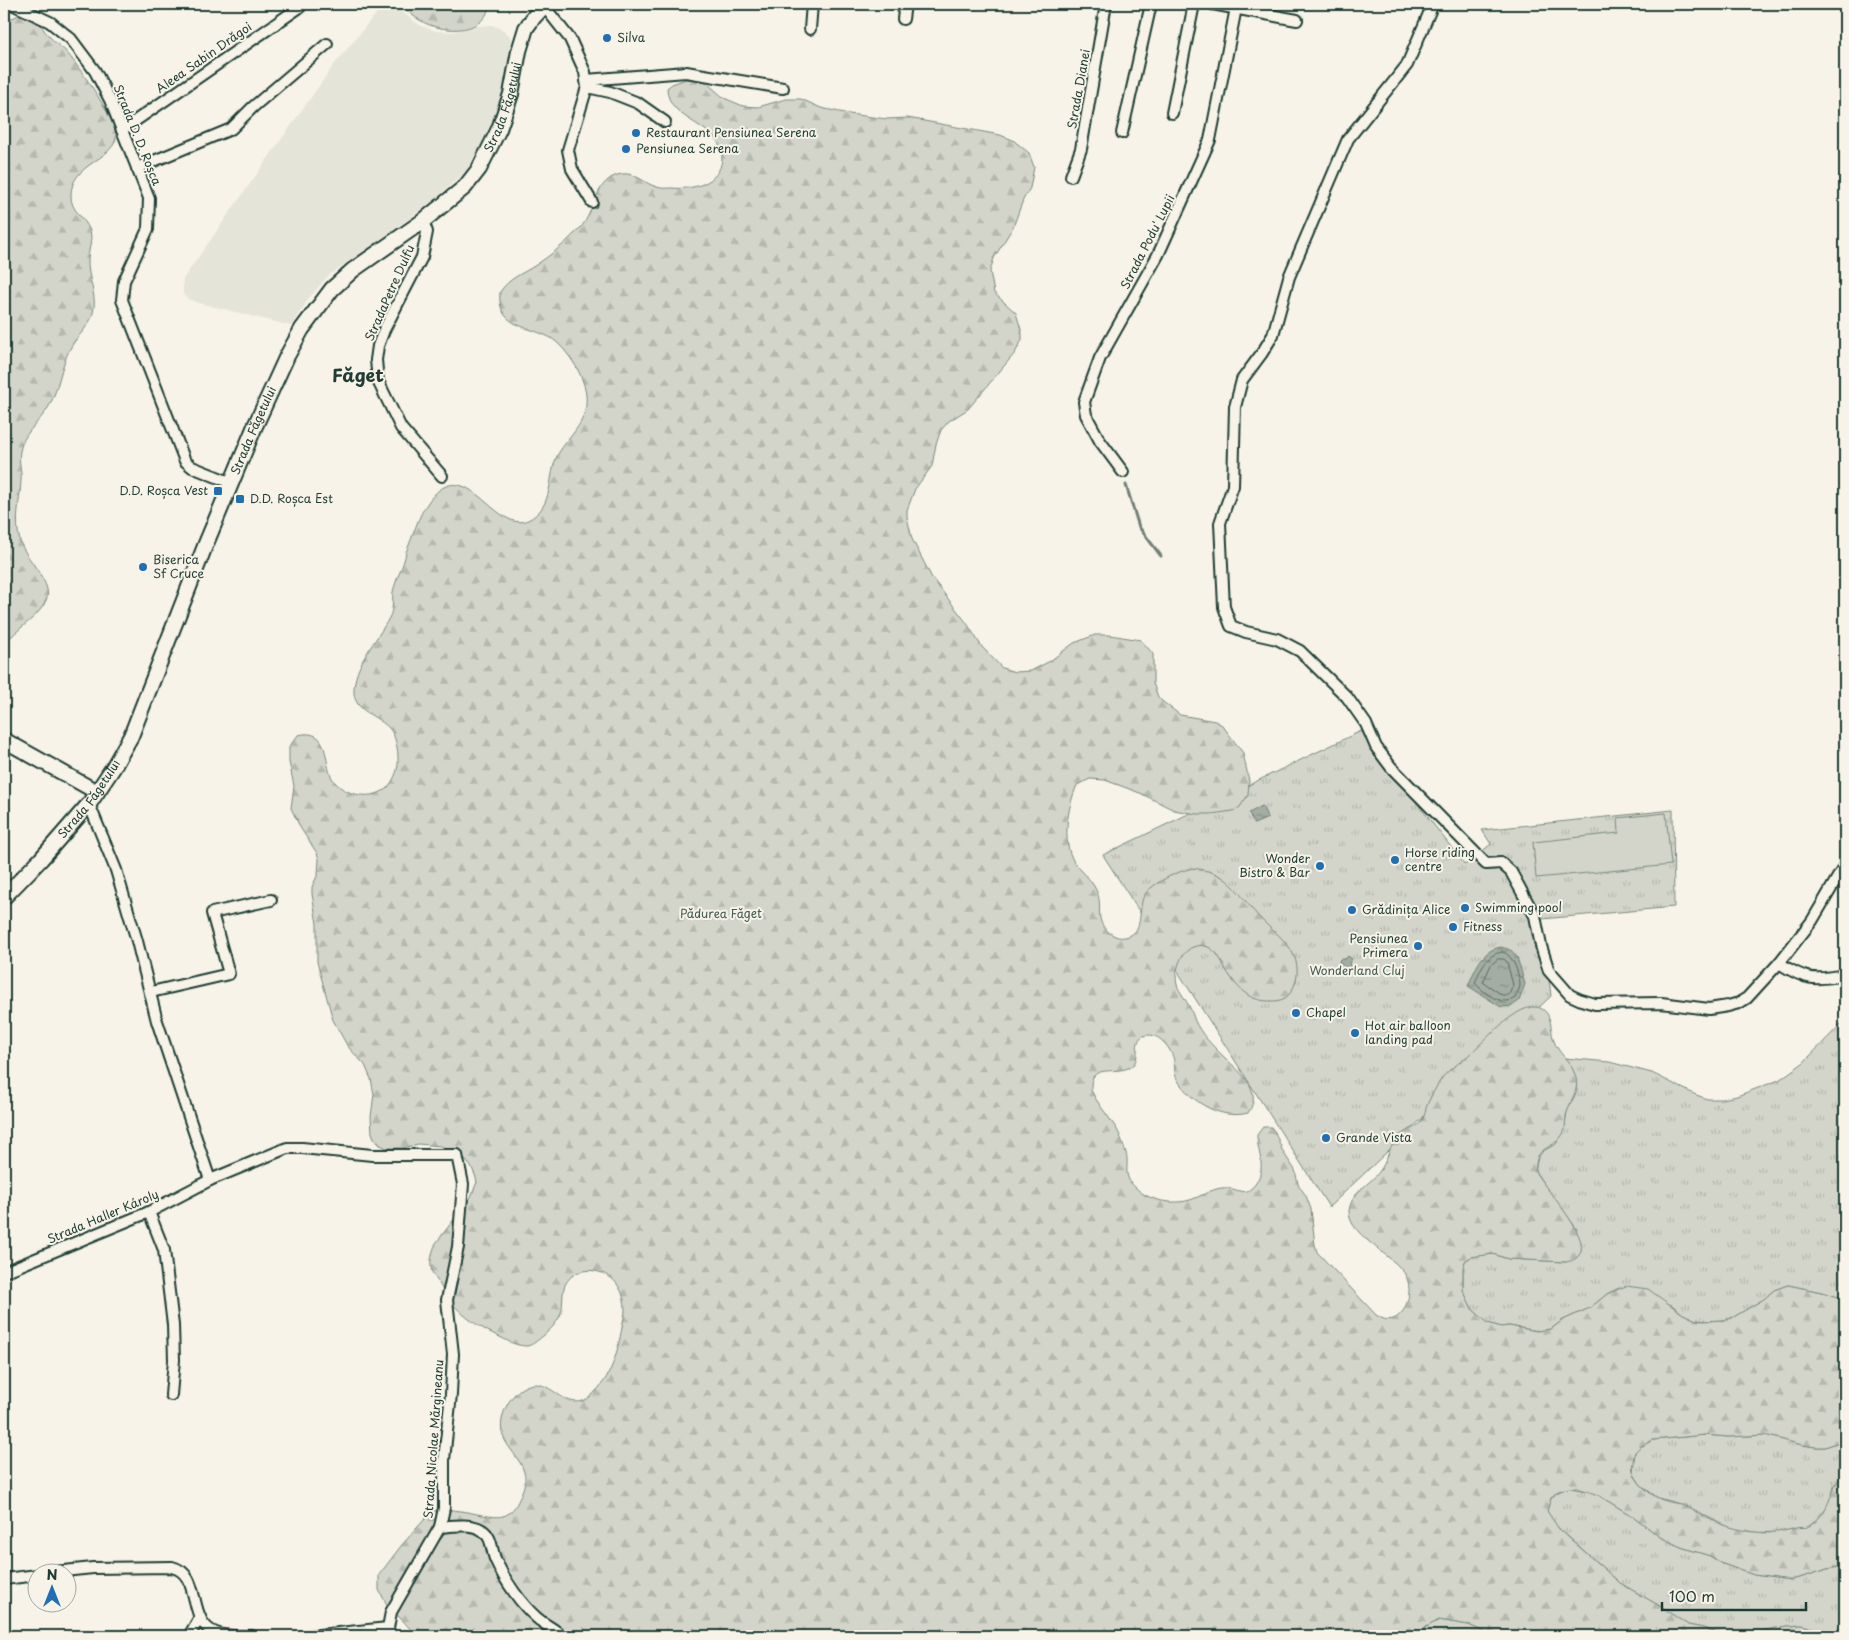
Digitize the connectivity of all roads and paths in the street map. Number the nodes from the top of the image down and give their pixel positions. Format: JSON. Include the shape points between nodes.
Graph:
{"nodes":[{"id":1,"x":12,"y":4,"type":"edge"},
{"id":2,"x":812,"y":4,"type":"edge"},
{"id":3,"x":906,"y":4,"type":"edge"},
{"id":4,"x":1106,"y":4,"type":"edge"},
{"id":5,"x":1151,"y":4,"type":"edge"},
{"id":6,"x":1194,"y":4,"type":"edge"},
{"id":7,"x":1212,"y":4,"type":"edge"},
{"id":8,"x":1433,"y":4,"type":"edge"},
{"id":9,"x":545,"y":5,"type":"edge"},
{"id":10,"x":29,"y":7,"type":"edge"},
{"id":11,"x":300,"y":7,"type":"dead end"},
{"id":12,"x":1236,"y":8,"type":"junction"},
{"id":13,"x":903,"y":19,"type":"dead end"},
{"id":14,"x":1297,"y":20,"type":"dead end"},
{"id":15,"x":810,"y":29,"type":"dead end"},
{"id":16,"x":327,"y":44,"type":"dead end"},
{"id":17,"x":587,"y":83,"type":"junction"},
{"id":18,"x":784,"y":88,"type":"dead end"},
{"id":19,"x":1172,"y":113,"type":"dead end"},
{"id":20,"x":664,"y":122,"type":"dead end"},
{"id":21,"x":122,"y":130,"type":"junction"},
{"id":22,"x":1122,"y":133,"type":"dead end"},
{"id":23,"x":137,"y":168,"type":"junction"},
{"id":24,"x":1071,"y":176,"type":"dead end"},
{"id":25,"x":592,"y":202,"type":"dead end"},
{"id":26,"x":424,"y":221,"type":"junction"},
{"id":27,"x":1123,"y":472,"type":"dead end"},
{"id":28,"x":442,"y":476,"type":"dead end"},
{"id":29,"x":232,"y":483,"type":"junction"},
{"id":30,"x":4,"y":740,"type":"edge"},
{"id":31,"x":97,"y":792,"type":"junction"},
{"id":32,"x":89,"y":804,"type":"junction"},
{"id":33,"x":1845,"y":865,"type":"edge"},
{"id":34,"x":4,"y":897,"type":"edge"},
{"id":35,"x":271,"y":900,"type":"dead end"},
{"id":36,"x":1779,"y":963,"type":"junction"},
{"id":37,"x":1845,"y":975,"type":"edge"},
{"id":38,"x":151,"y":992,"type":"junction"},
{"id":39,"x":210,"y":1180,"type":"junction"},
{"id":40,"x":149,"y":1212,"type":"junction"},
{"id":41,"x":4,"y":1272,"type":"edge"},
{"id":42,"x":171,"y":1395,"type":"dead end"},
{"id":43,"x":440,"y":1527,"type":"junction"},
{"id":44,"x":78,"y":1570,"type":"edge"},
{"id":45,"x":28,"y":1575,"type":"edge"},
{"id":46,"x":4,"y":1579,"type":"edge"},
{"id":47,"x":200,"y":1617,"type":"junction"},
{"id":48,"x":389,"y":1632,"type":"edge"},
{"id":49,"x":216,"y":1635,"type":"edge"},
{"id":50,"x":190,"y":1636,"type":"edge"},
{"id":51,"x":251,"y":1636,"type":"edge"},
{"id":52,"x":309,"y":1636,"type":"edge"},
{"id":53,"x":562,"y":1636,"type":"edge"}],
"edges":[{"from":1,"to":10,"type":"street","name":"Strada D. D. Roșca"},
{"from":2,"to":15,"type":"street"},
{"from":3,"to":13,"type":"street"},
{"from":4,"to":24,"type":"street","name":"Strada Dianei","via":[[1081,149]]},
{"from":5,"to":22,"type":"street"},
{"from":6,"to":19,"type":"street"},
{"from":7,"to":12,"type":"street"},
{"from":8,"to":36,"type":"street","via":[[1407,65],[1348,139],[1290,277],[1273,335],[1242,380],[1235,407],[1233,486],[1220,523],[1224,608],[1231,626],[1278,639],[1300,651],[1347,697],[1391,766],[1486,864],[1501,862],[1507,867],[1536,916],[1549,971],[1570,995],[1595,1004],[1661,1003],[1719,1008],[1747,998]]},
{"from":9,"to":17,"type":"street","via":[[570,39]]},
{"from":9,"to":26,"type":"main road","name":"Strada Făgetului","via":[[526,28],[508,102],[482,163],[464,187]]},
{"from":10,"to":21,"type":"street","name":"Strada D. D. Roșca","via":[[71,39],[95,71]]},
{"from":11,"to":21,"type":"street","name":"Aleea Sabin Drăgoi"},
{"from":12,"to":14,"type":"street"},
{"from":12,"to":27,"type":"street","name":"Strada Podu' Lupii","via":[[1210,140],[1158,254],[1100,358],[1084,402],[1086,415],[1100,441]]},
{"from":16,"to":23,"type":"street","via":[[231,128]]},
{"from":17,"to":18,"type":"street","via":[[686,72]]},
{"from":17,"to":20,"type":"street","via":[[638,103]]},
{"from":17,"to":25,"type":"street","via":[[568,150],[572,169]]},
{"from":21,"to":23,"type":"street","name":"Strada D. D. Roșca"},
{"from":23,"to":29,"type":"street","name":"Strada D. D. Roșca","via":[[149,198],[148,228],[124,281],[122,300],[185,461]]},
{"from":26,"to":28,"type":"street","name":"StradaPetre Dulfu","via":[[427,232],[422,257],[384,330],[376,360],[378,381],[401,428]]},
{"from":26,"to":29,"type":"main road","name":"Strada Făgetului","via":[[348,275],[315,310],[287,356]]},
{"from":29,"to":31,"type":"main road","name":"Strada Făgetului","via":[[142,711]]},
{"from":30,"to":31,"type":"main road"},
{"from":31,"to":32,"type":"main road","name":"Strada Făgetului"},
{"from":32,"to":34,"type":"main road","name":"Strada Făgetului"},
{"from":32,"to":38,"type":"street","via":[[116,870]]},
{"from":33,"to":36,"type":"street","via":[[1812,921]]},
{"from":35,"to":38,"type":"street","via":[[212,913],[229,974]]},
{"from":36,"to":37,"type":"street","via":[[1813,979]]},
{"from":38,"to":39,"type":"street","via":[[157,1021]]},
{"from":39,"to":40,"type":"street","name":"Strada Haller Károly"},
{"from":39,"to":43,"type":"street","name":"Strada Nicolae Mărgineanu","via":[[287,1148],[372,1155],[456,1155],[463,1184],[458,1247],[447,1300],[453,1354],[452,1394]]},
{"from":40,"to":41,"type":"street","name":"Strada Haller Károly"},
{"from":40,"to":42,"type":"street","via":[[164,1250],[173,1325]]},
{"from":43,"to":48,"type":"street","name":"Strada Nicolae Mărgineanu","via":[[390,1612]]},
{"from":43,"to":53,"type":"street","via":[[469,1526],[482,1530],[490,1539],[502,1573],[523,1603]]},
{"from":44,"to":47,"type":"street","via":[[180,1569],[188,1577]]},
{"from":45,"to":46,"type":"street"},
{"from":47,"to":49,"type":"street"},
{"from":47,"to":50,"type":"street"},
{"from":48,"to":52,"type":"street"},
{"from":49,"to":51,"type":"street"}]}
